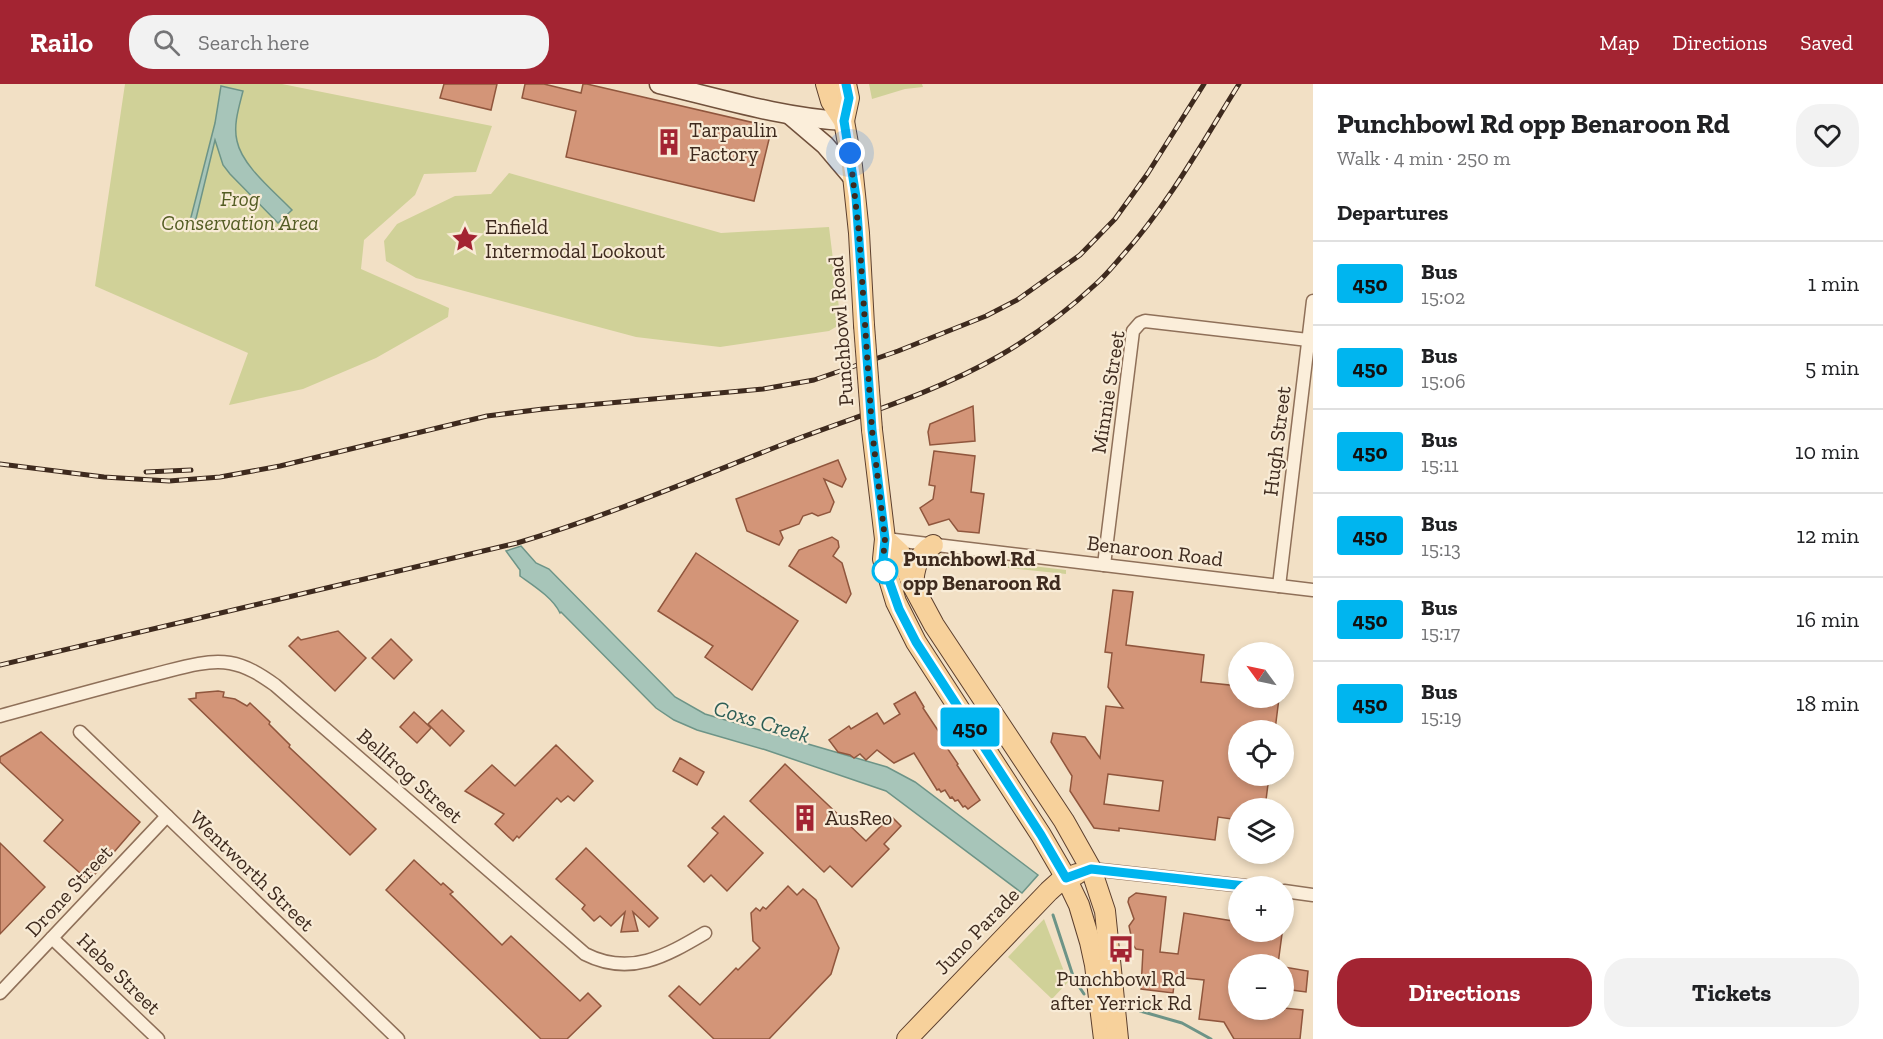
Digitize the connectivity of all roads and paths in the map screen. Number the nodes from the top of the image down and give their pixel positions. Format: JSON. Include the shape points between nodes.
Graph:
{"nodes":[{"id":1,"x":660,"y":84,"type":"edge"},
{"id":2,"x":826,"y":84,"type":"edge"},
{"id":3,"x":846,"y":84,"type":"edge"},
{"id":4,"x":788,"y":114,"type":"junction"},
{"id":5,"x":844,"y":121,"type":"junction"},
{"id":6,"x":854,"y":187,"type":"junction"},
{"id":7,"x":1313,"y":301,"type":"edge"},
{"id":8,"x":1308,"y":340,"type":"junction"},
{"id":9,"x":885,"y":539,"type":"junction"},
{"id":10,"x":933,"y":545,"type":"junction"},
{"id":11,"x":1104,"y":565,"type":"junction"},
{"id":12,"x":913,"y":585,"type":"junction"},
{"id":13,"x":1279,"y":586,"type":"junction"},
{"id":14,"x":1313,"y":590,"type":"edge"},
{"id":15,"x":0,"y":716,"type":"edge"},
{"id":16,"x":80,"y":732,"type":"dead end"},
{"id":17,"x":167,"y":816,"type":"junction"},
{"id":18,"x":1091,"y":869,"type":"junction"},
{"id":19,"x":1066,"y":878,"type":"junction"},
{"id":20,"x":1228,"y":884,"type":"edge"},
{"id":21,"x":1294,"y":892,"type":"edge"},
{"id":22,"x":1313,"y":895,"type":"edge"},
{"id":23,"x":705,"y":933,"type":"dead end"},
{"id":24,"x":52,"y":938,"type":"junction"},
{"id":25,"x":0,"y":993,"type":"edge"},
{"id":26,"x":158,"y":1039,"type":"edge"},
{"id":27,"x":398,"y":1039,"type":"edge"},
{"id":28,"x":907,"y":1039,"type":"edge"},
{"id":29,"x":1104,"y":1039,"type":"edge"},
{"id":30,"x":1118,"y":1039,"type":"edge"}],
"edges":[{"from":1,"to":4,"type":"main road"},
{"from":2,"to":5,"type":"main road","name":"Punchbowl Road"},
{"from":3,"to":5,"type":"main road","name":"Punchbowl Road","via":[[849,98]]},
{"from":4,"to":5,"type":"main road"},
{"from":4,"to":6,"type":"main road","via":[[825,145]]},
{"from":5,"to":6,"type":"main road","name":"Punchbowl Road"},
{"from":6,"to":9,"type":"main road","name":"Punchbowl Road","bridge":true,"via":[[872,430]]},
{"from":7,"to":8,"type":"street","name":"Hugh Street"},
{"from":8,"to":11,"type":"street","name":"Minnie Street","via":[[1145,321],[1137,326],[1133,331]]},
{"from":8,"to":13,"type":"street","name":"Hugh Street"},
{"from":9,"to":10,"type":"street","name":"Benaroon Road"},
{"from":9,"to":12,"type":"main road","via":[[900,553]]},
{"from":9,"to":19,"type":"main road","name":"Punchbowl Road","via":[[886,572],[908,628]]},
{"from":10,"to":11,"type":"street","name":"Benaroon Road"},
{"from":10,"to":12,"type":"main road","via":[[918,560]]},
{"from":11,"to":13,"type":"street","name":"Benaroon Road"},
{"from":12,"to":18,"type":"main road","via":[[934,625],[1064,821]]},
{"from":13,"to":14,"type":"street","name":"Benaroon Road"},
{"from":15,"to":23,"type":"street","name":"Bellfrog Street","via":[[201,664],[239,665],[275,685],[585,954],[612,964],[637,963],[670,953]]},
{"from":16,"to":17,"type":"street","name":"Wentworth Street"},
{"from":17,"to":24,"type":"street","name":"Drone Street"},
{"from":17,"to":27,"type":"street","name":"Wentworth Street"},
{"from":18,"to":19,"type":"main road","name":"Juno Parade"},
{"from":18,"to":20,"type":"street"},
{"from":18,"to":30,"type":"main road","via":[[1105,910]]},
{"from":19,"to":28,"type":"main road","name":"Juno Parade"},
{"from":19,"to":29,"type":"main road","name":"Punchbowl Road","via":[[1090,942]]},
{"from":21,"to":22,"type":"street"},
{"from":24,"to":25,"type":"street","name":"Drone Street"},
{"from":24,"to":26,"type":"street","name":"Hebe Street"}]}
